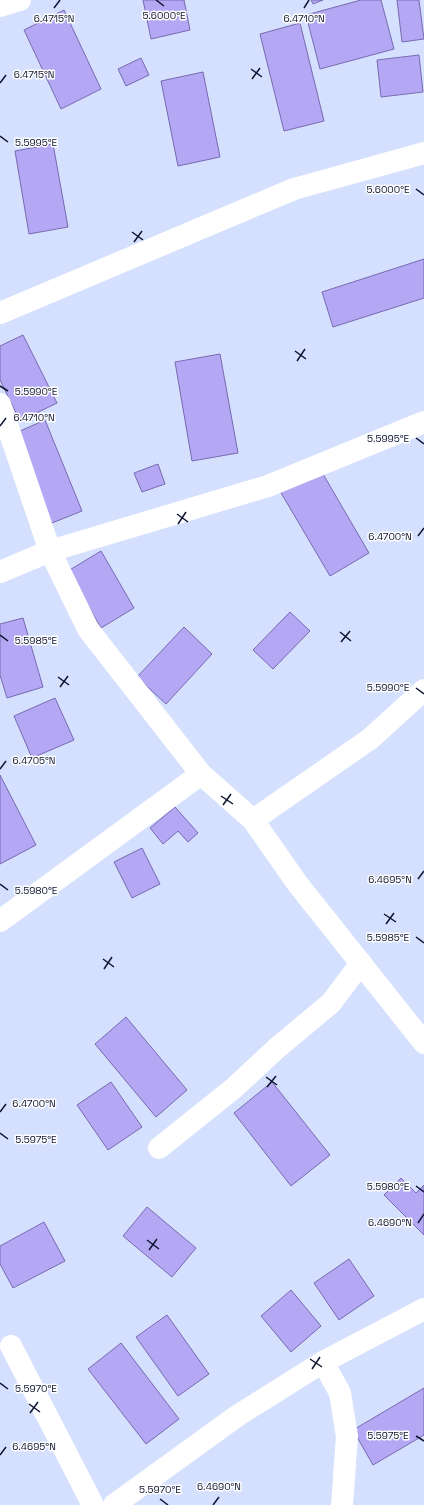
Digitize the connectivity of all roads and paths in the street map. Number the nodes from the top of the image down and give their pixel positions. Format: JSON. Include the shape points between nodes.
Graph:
{"nodes":[{"id":1,"x":20,"y":0,"type":"edge"},
{"id":2,"x":0,"y":6,"type":"edge"},
{"id":3,"x":424,"y":153,"type":"edge"},
{"id":4,"x":0,"y":313,"type":"edge"},
{"id":5,"x":0,"y":404,"type":"edge"},
{"id":6,"x":424,"y":422,"type":"edge"},
{"id":7,"x":50,"y":551,"type":"junction"},
{"id":8,"x":0,"y":572,"type":"edge"},
{"id":9,"x":424,"y":690,"type":"edge"},
{"id":10,"x":201,"y":774,"type":"junction"},
{"id":11,"x":253,"y":820,"type":"junction"},
{"id":12,"x":0,"y":921,"type":"edge"},
{"id":13,"x":361,"y":963,"type":"junction"},
{"id":14,"x":424,"y":1043,"type":"edge"},
{"id":15,"x":159,"y":1148,"type":"dead end"},
{"id":16,"x":424,"y":1309,"type":"edge"},
{"id":17,"x":11,"y":1346,"type":"dead end"},
{"id":18,"x":323,"y":1362,"type":"junction"},
{"id":19,"x":93,"y":1505,"type":"edge"},
{"id":20,"x":114,"y":1505,"type":"edge"},
{"id":21,"x":342,"y":1505,"type":"edge"}],
"edges":[{"from":1,"to":2,"type":"street"},
{"from":3,"to":4,"type":"street","via":[[294,189]]},
{"from":5,"to":7,"type":"street"},
{"from":6,"to":7,"type":"street","via":[[268,486]]},
{"from":7,"to":8,"type":"street"},
{"from":7,"to":10,"type":"street","via":[[88,629]]},
{"from":9,"to":11,"type":"street","via":[[370,739]]},
{"from":10,"to":11,"type":"street"},
{"from":10,"to":12,"type":"street"},
{"from":11,"to":13,"type":"street","via":[[297,883]]},
{"from":13,"to":14,"type":"street"},
{"from":13,"to":15,"type":"street","via":[[332,1003],[277,1048],[234,1088]]},
{"from":16,"to":18,"type":"street"},
{"from":17,"to":19,"type":"street"},
{"from":18,"to":20,"type":"street","via":[[237,1416]]},
{"from":18,"to":21,"type":"street","via":[[340,1393],[348,1436]]}]}
